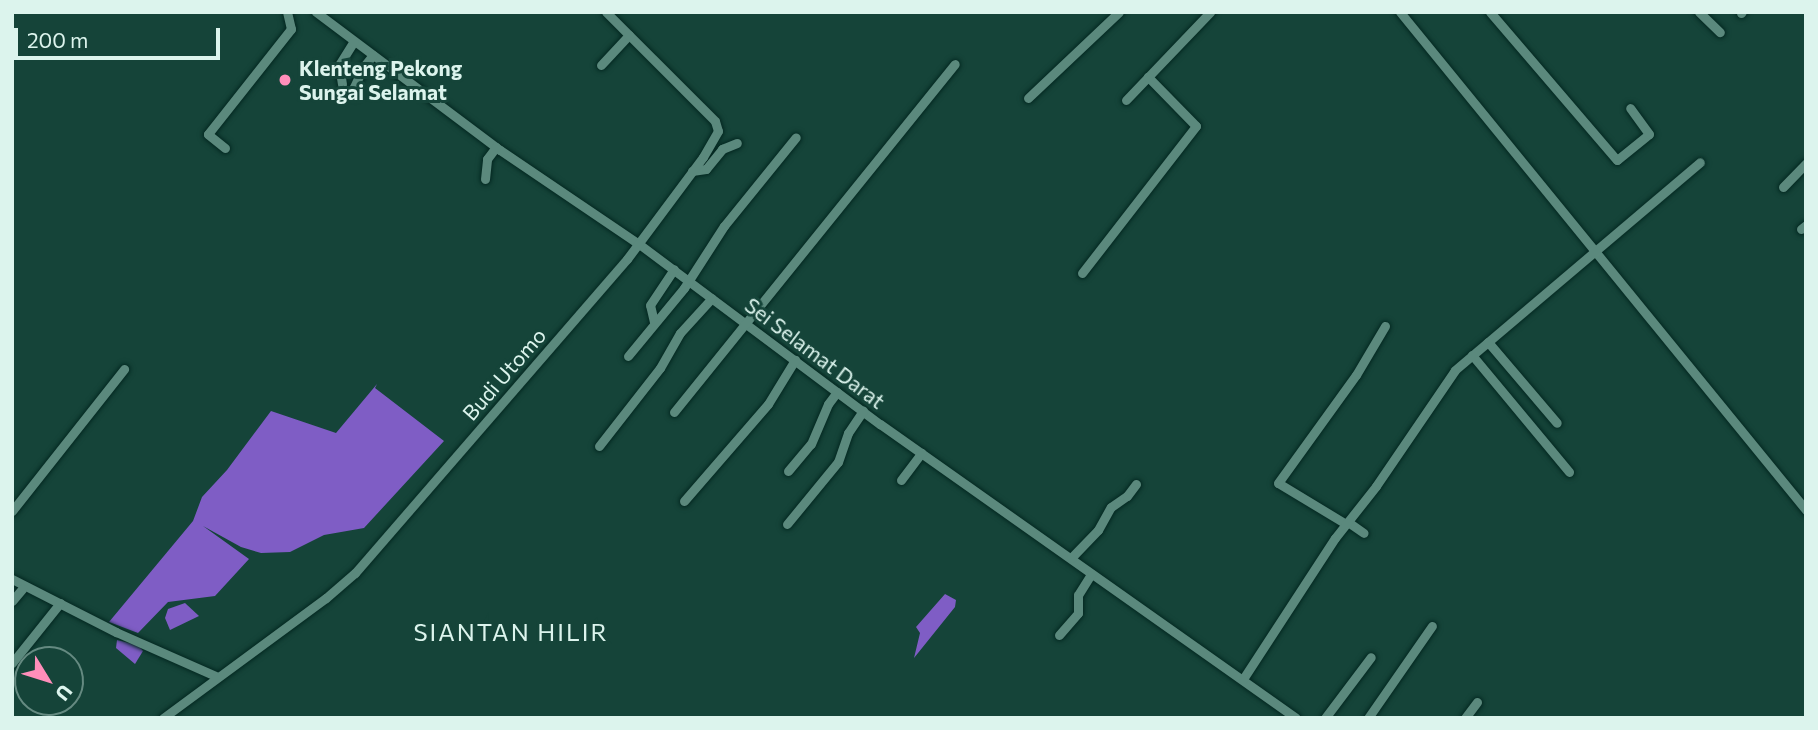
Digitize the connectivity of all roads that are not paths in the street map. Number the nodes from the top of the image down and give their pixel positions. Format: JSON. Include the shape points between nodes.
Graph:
{"nodes":[{"id":1,"x":287,"y":12,"type":"edge"},
{"id":2,"x":316,"y":12,"type":"edge"},
{"id":3,"x":606,"y":12,"type":"edge"},
{"id":4,"x":1119,"y":12,"type":"edge"},
{"id":5,"x":1210,"y":12,"type":"edge"},
{"id":6,"x":1399,"y":12,"type":"edge"},
{"id":7,"x":1490,"y":12,"type":"edge"},
{"id":8,"x":1699,"y":12,"type":"edge"},
{"id":9,"x":1720,"y":32,"type":"dead end"},
{"id":10,"x":629,"y":35,"type":"junction"},
{"id":11,"x":354,"y":41,"type":"junction"},
{"id":12,"x":373,"y":55,"type":"junction"},
{"id":13,"x":956,"y":64,"type":"dead end"},
{"id":14,"x":601,"y":65,"type":"dead end"},
{"id":15,"x":1148,"y":77,"type":"junction"},
{"id":16,"x":342,"y":84,"type":"dead end"},
{"id":17,"x":355,"y":93,"type":"dead end"},
{"id":18,"x":1028,"y":98,"type":"dead end"},
{"id":19,"x":1126,"y":100,"type":"dead end"},
{"id":20,"x":1630,"y":108,"type":"dead end"},
{"id":21,"x":796,"y":137,"type":"dead end"},
{"id":22,"x":737,"y":143,"type":"dead end"},
{"id":23,"x":225,"y":148,"type":"dead end"},
{"id":24,"x":492,"y":152,"type":"junction"},
{"id":25,"x":1700,"y":162,"type":"dead end"},
{"id":26,"x":1806,"y":163,"type":"edge"},
{"id":27,"x":692,"y":171,"type":"junction"},
{"id":28,"x":485,"y":179,"type":"dead end"},
{"id":29,"x":1783,"y":187,"type":"dead end"},
{"id":30,"x":637,"y":247,"type":"junction"},
{"id":31,"x":1597,"y":250,"type":"junction"},
{"id":32,"x":1082,"y":273,"type":"dead end"},
{"id":33,"x":668,"y":277,"type":"junction"},
{"id":34,"x":683,"y":288,"type":"junction"},
{"id":35,"x":706,"y":305,"type":"junction"},
{"id":36,"x":654,"y":321,"type":"junction"},
{"id":37,"x":1385,"y":326,"type":"dead end"},
{"id":38,"x":745,"y":327,"type":"junction"},
{"id":39,"x":1488,"y":342,"type":"junction"},
{"id":40,"x":1472,"y":355,"type":"junction"},
{"id":41,"x":628,"y":356,"type":"dead end"},
{"id":42,"x":792,"y":363,"type":"junction"},
{"id":43,"x":124,"y":369,"type":"dead end"},
{"id":44,"x":833,"y":398,"type":"junction"},
{"id":45,"x":674,"y":412,"type":"dead end"},
{"id":46,"x":859,"y":417,"type":"junction"},
{"id":47,"x":1557,"y":424,"type":"dead end"},
{"id":48,"x":599,"y":446,"type":"dead end"},
{"id":49,"x":916,"y":459,"type":"junction"},
{"id":50,"x":788,"y":471,"type":"dead end"},
{"id":51,"x":1569,"y":472,"type":"dead end"},
{"id":52,"x":901,"y":480,"type":"dead end"},
{"id":53,"x":1136,"y":484,"type":"dead end"},
{"id":54,"x":684,"y":502,"type":"dead end"},
{"id":55,"x":1806,"y":510,"type":"edge"},
{"id":56,"x":12,"y":511,"type":"edge"},
{"id":57,"x":1347,"y":523,"type":"junction"},
{"id":58,"x":787,"y":524,"type":"dead end"},
{"id":59,"x":1364,"y":533,"type":"dead end"},
{"id":60,"x":1071,"y":558,"type":"junction"},
{"id":61,"x":12,"y":579,"type":"edge"},
{"id":62,"x":1087,"y":579,"type":"junction"},
{"id":63,"x":22,"y":589,"type":"dead end"},
{"id":64,"x":12,"y":601,"type":"edge"},
{"id":65,"x":60,"y":603,"type":"junction"},
{"id":66,"x":1432,"y":626,"type":"dead end"},
{"id":67,"x":1059,"y":635,"type":"dead end"},
{"id":68,"x":1371,"y":657,"type":"dead end"},
{"id":69,"x":12,"y":663,"type":"edge"},
{"id":70,"x":218,"y":677,"type":"junction"},
{"id":71,"x":1243,"y":679,"type":"junction"},
{"id":72,"x":1477,"y":702,"type":"dead end"},
{"id":73,"x":163,"y":718,"type":"edge"},
{"id":74,"x":1296,"y":718,"type":"edge"},
{"id":75,"x":1325,"y":718,"type":"edge"},
{"id":76,"x":1368,"y":718,"type":"edge"},
{"id":77,"x":1465,"y":718,"type":"edge"}],
"edges":[{"from":1,"to":23,"type":"street","via":[[291,29],[208,134]]},
{"from":2,"to":11,"type":"street","name":"Sei Selamat Darat"},
{"from":3,"to":10,"type":"street","name":"Budi Utomo"},
{"from":4,"to":18,"type":"street"},
{"from":5,"to":15,"type":"street"},
{"from":6,"to":31,"type":"street"},
{"from":7,"to":20,"type":"street","via":[[1617,160],[1650,132]]},
{"from":8,"to":9,"type":"street"},
{"from":10,"to":14,"type":"street"},
{"from":10,"to":27,"type":"street","name":"Budi Utomo","via":[[717,125],[718,131]]},
{"from":11,"to":12,"type":"street","name":"Sei Selamat Darat"},
{"from":11,"to":16,"type":"street","via":[[339,65]]},
{"from":12,"to":17,"type":"street"},
{"from":12,"to":24,"type":"street","name":"Sei Selamat Darat"},
{"from":13,"to":38,"type":"street"},
{"from":15,"to":19,"type":"street"},
{"from":15,"to":32,"type":"street","via":[[1196,126]]},
{"from":21,"to":34,"type":"street","via":[[724,226]]},
{"from":22,"to":27,"type":"street","via":[[722,149],[706,170]]},
{"from":24,"to":28,"type":"street"},
{"from":24,"to":30,"type":"street","name":"Sei Selamat Darat"},
{"from":25,"to":31,"type":"street"},
{"from":26,"to":29,"type":"street"},
{"from":27,"to":30,"type":"street","name":"Budi Utomo"},
{"from":30,"to":33,"type":"street","name":"Sei Selamat Darat"},
{"from":30,"to":70,"type":"street","name":"Budi Utomo","via":[[355,573]]},
{"from":31,"to":39,"type":"street"},
{"from":31,"to":55,"type":"street"},
{"from":33,"to":34,"type":"street","name":"Sei Selamat Darat"},
{"from":33,"to":36,"type":"street","via":[[650,305]]},
{"from":34,"to":35,"type":"street","name":"Sei Selamat Darat"},
{"from":34,"to":36,"type":"street"},
{"from":35,"to":38,"type":"street","name":"Sei Selamat Darat"},
{"from":35,"to":48,"type":"street","via":[[680,333],[660,368]]},
{"from":36,"to":41,"type":"street"},
{"from":37,"to":57,"type":"street","via":[[1356,375],[1278,483]]},
{"from":38,"to":42,"type":"street","name":"Sei Selamat Darat"},
{"from":38,"to":45,"type":"street"},
{"from":39,"to":40,"type":"street"},
{"from":39,"to":47,"type":"street"},
{"from":40,"to":51,"type":"street"},
{"from":40,"to":57,"type":"street","via":[[1451,376]]},
{"from":42,"to":44,"type":"street","name":"Sei Selamat Darat"},
{"from":42,"to":54,"type":"street","via":[[768,404]]},
{"from":43,"to":56,"type":"street"},
{"from":44,"to":46,"type":"street","name":"Sei Selamat Darat"},
{"from":44,"to":50,"type":"street","via":[[811,444]]},
{"from":46,"to":49,"type":"street","name":"Sei Selamat Darat"},
{"from":46,"to":58,"type":"street","via":[[838,462]]},
{"from":49,"to":52,"type":"street"},
{"from":49,"to":60,"type":"street","name":"Sei Selamat Darat"},
{"from":53,"to":60,"type":"street","via":[[1111,507],[1098,530]]},
{"from":57,"to":59,"type":"street"},
{"from":57,"to":71,"type":"street"},
{"from":60,"to":62,"type":"street","name":"Sei Selamat Darat"},
{"from":61,"to":65,"type":"street"},
{"from":62,"to":67,"type":"street","via":[[1076,602],[1078,613]]},
{"from":62,"to":71,"type":"street","name":"Sei Selamat Darat"},
{"from":63,"to":64,"type":"street"},
{"from":65,"to":69,"type":"street"},
{"from":65,"to":70,"type":"street"},
{"from":66,"to":76,"type":"street"},
{"from":68,"to":75,"type":"street"},
{"from":70,"to":73,"type":"street","name":"Budi Utomo"},
{"from":71,"to":74,"type":"street","name":"Sei Selamat Darat"},
{"from":72,"to":77,"type":"street"}]}
